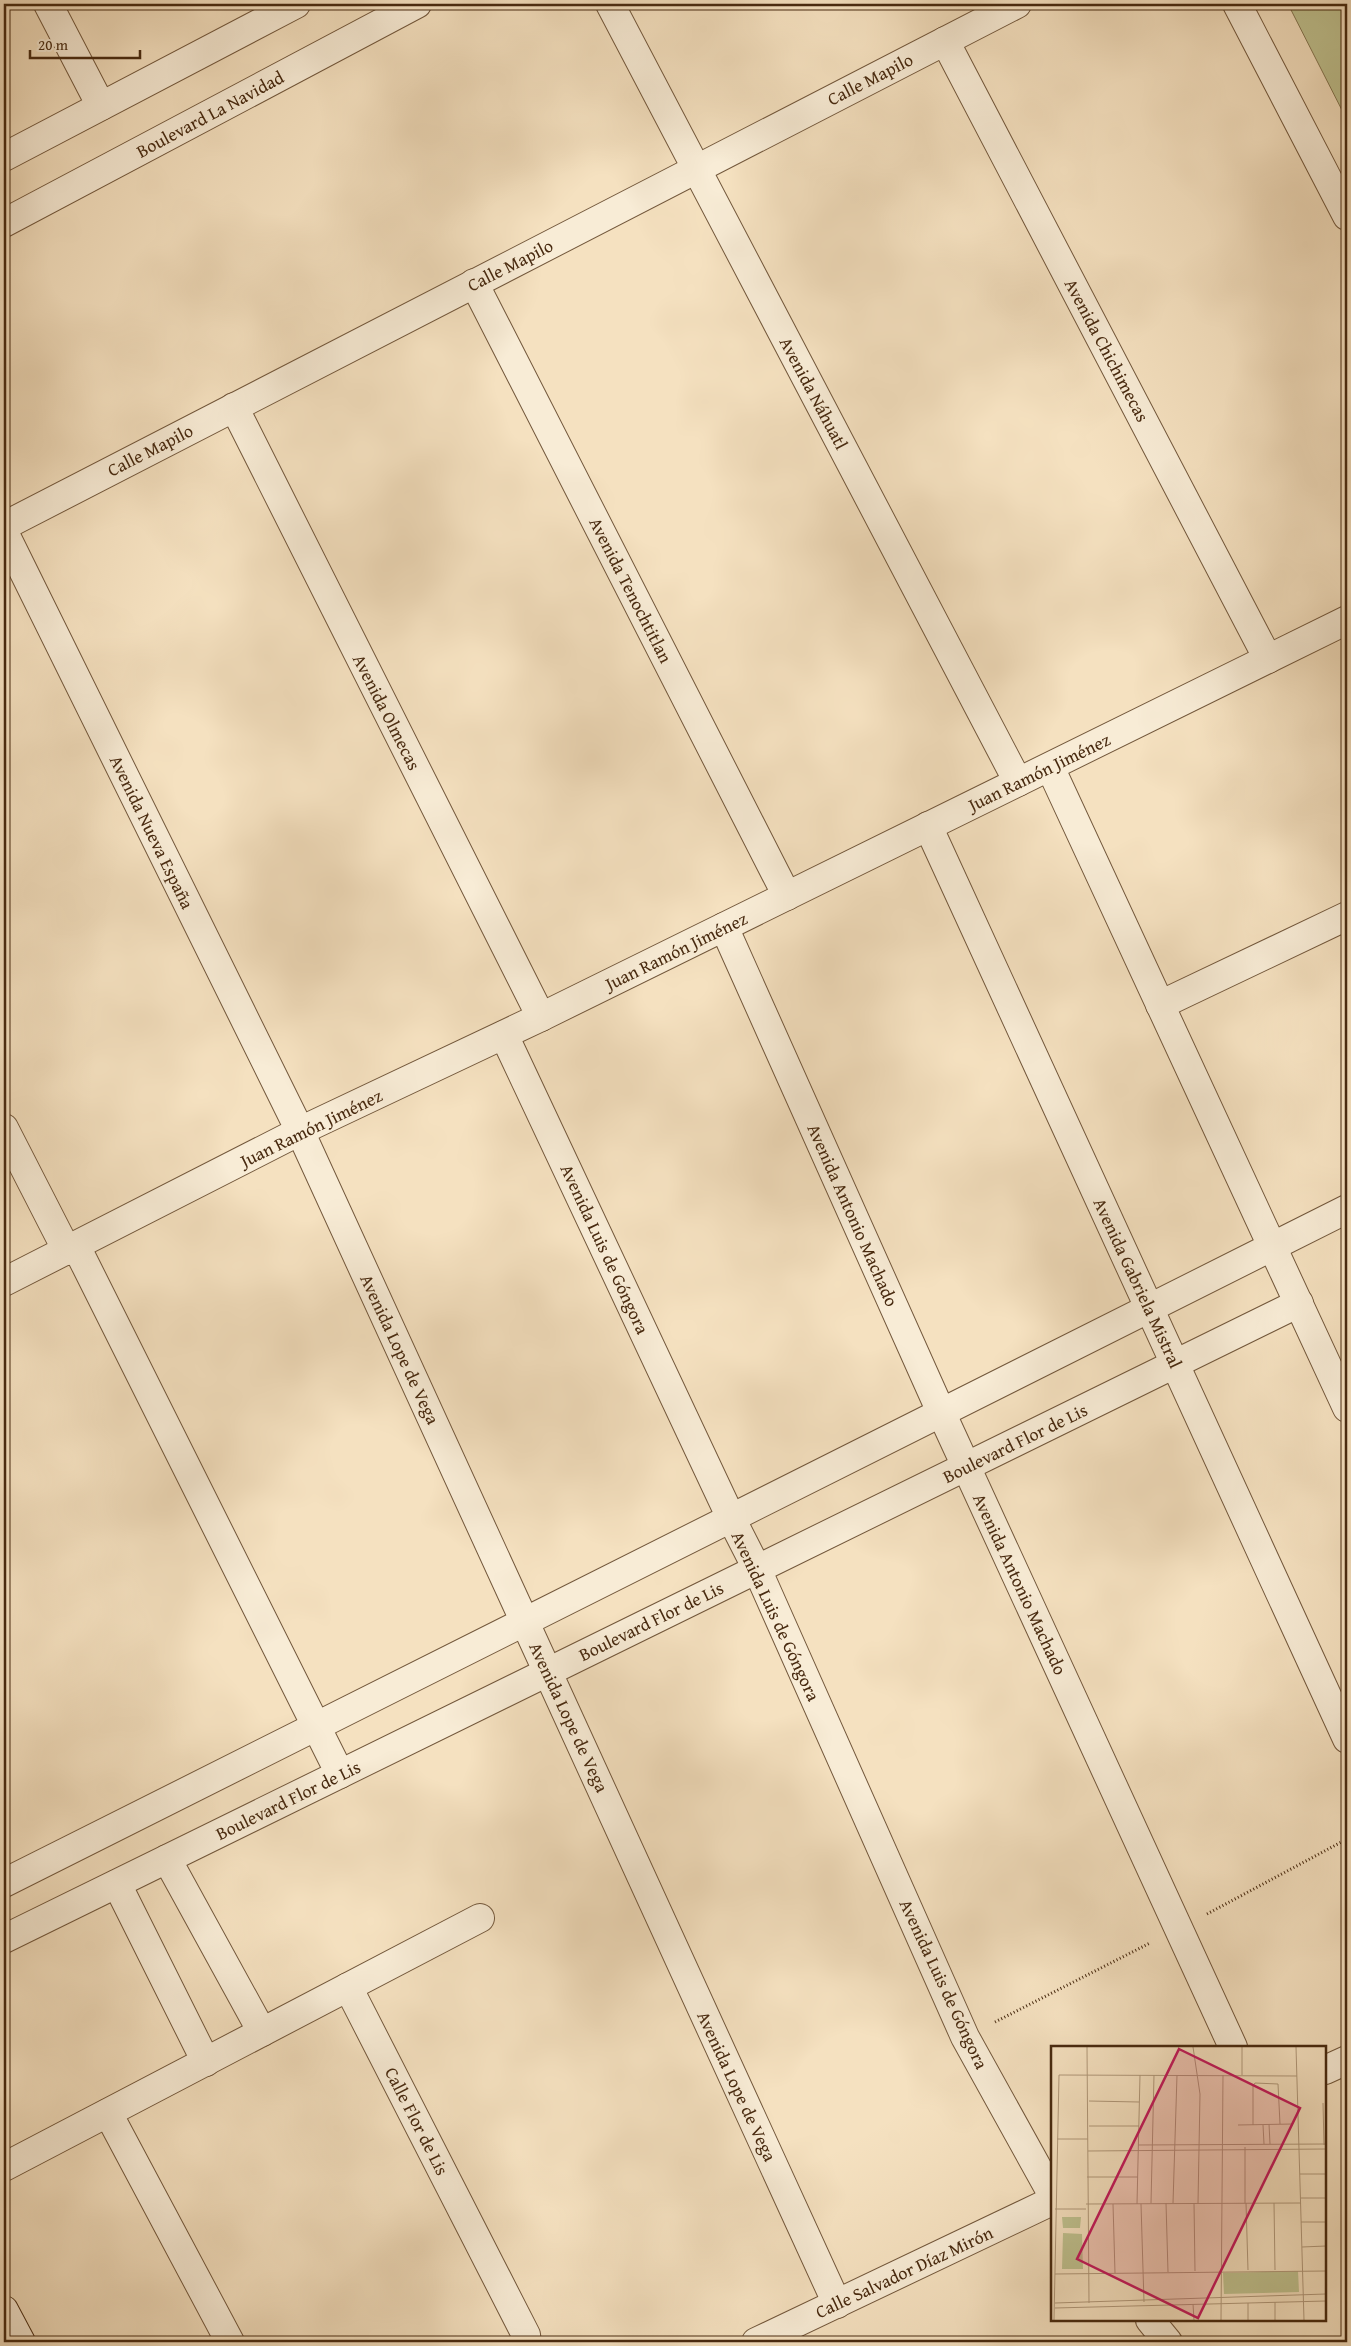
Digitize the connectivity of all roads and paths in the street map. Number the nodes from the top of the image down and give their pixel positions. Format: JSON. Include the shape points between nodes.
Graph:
{"nodes":[{"id":1,"x":48,"y":4,"type":"edge"},
{"id":2,"x":296,"y":4,"type":"edge"},
{"id":3,"x":417,"y":4,"type":"edge"},
{"id":4,"x":610,"y":4,"type":"edge"},
{"id":5,"x":1017,"y":4,"type":"edge"},
{"id":6,"x":1237,"y":4,"type":"edge"},
{"id":7,"x":945,"y":41,"type":"junction"},
{"id":8,"x":101,"y":106,"type":"junction"},
{"id":9,"x":4,"y":157,"type":"edge"},
{"id":10,"x":696,"y":169,"type":"junction"},
{"id":11,"x":1347,"y":216,"type":"edge"},
{"id":12,"x":4,"y":224,"type":"edge"},
{"id":13,"x":474,"y":283,"type":"junction"},
{"id":14,"x":234,"y":407,"type":"junction"},
{"id":15,"x":4,"y":526,"type":"edge"},
{"id":16,"x":4,"y":532,"type":"edge"},
{"id":17,"x":1347,"y":620,"type":"edge"},
{"id":18,"x":1268,"y":659,"type":"junction"},
{"id":19,"x":1050,"y":767,"type":"junction"},
{"id":20,"x":1018,"y":782,"type":"junction"},
{"id":21,"x":928,"y":826,"type":"junction"},
{"id":22,"x":787,"y":896,"type":"junction"},
{"id":23,"x":1347,"y":916,"type":"edge"},
{"id":24,"x":724,"y":927,"type":"junction"},
{"id":25,"x":1160,"y":1005,"type":"junction"},
{"id":26,"x":541,"y":1018,"type":"junction"},
{"id":27,"x":504,"y":1035,"type":"junction"},
{"id":28,"x":4,"y":1128,"type":"edge"},
{"id":29,"x":300,"y":1131,"type":"junction"},
{"id":30,"x":1347,"y":1209,"type":"edge"},
{"id":31,"x":1272,"y":1246,"type":"junction"},
{"id":32,"x":71,"y":1249,"type":"junction"},
{"id":33,"x":4,"y":1282,"type":"edge"},
{"id":34,"x":1299,"y":1303,"type":"junction"},
{"id":35,"x":1149,"y":1308,"type":"junction"},
{"id":36,"x":1175,"y":1364,"type":"junction"},
{"id":37,"x":1347,"y":1408,"type":"edge"},
{"id":38,"x":941,"y":1412,"type":"junction"},
{"id":39,"x":966,"y":1466,"type":"junction"},
{"id":40,"x":731,"y":1518,"type":"junction"},
{"id":41,"x":757,"y":1569,"type":"junction"},
{"id":42,"x":524,"y":1621,"type":"junction"},
{"id":43,"x":548,"y":1672,"type":"junction"},
{"id":44,"x":316,"y":1726,"type":"junction"},
{"id":45,"x":1347,"y":1740,"type":"edge"},
{"id":46,"x":340,"y":1774,"type":"junction"},
{"id":47,"x":167,"y":1859,"type":"junction"},
{"id":48,"x":4,"y":1883,"type":"edge"},
{"id":49,"x":116,"y":1884,"type":"junction"},
{"id":50,"x":480,"y":1918,"type":"dead end"},
{"id":51,"x":4,"y":1939,"type":"edge"},
{"id":52,"x":348,"y":1987,"type":"junction"},
{"id":53,"x":262,"y":2032,"type":"junction"},
{"id":54,"x":1233,"y":2046,"type":"edge"},
{"id":55,"x":1347,"y":2060,"type":"edge"},
{"id":56,"x":206,"y":2062,"type":"junction"},
{"id":57,"x":1326,"y":2070,"type":"edge"},
{"id":58,"x":108,"y":2113,"type":"junction"},
{"id":59,"x":4,"y":2167,"type":"edge"},
{"id":60,"x":1051,"y":2192,"type":"edge"},
{"id":61,"x":1051,"y":2201,"type":"edge"},
{"id":62,"x":837,"y":2304,"type":"junction"},
{"id":63,"x":4,"y":2310,"type":"edge"},
{"id":64,"x":1151,"y":2321,"type":"edge"},
{"id":65,"x":21,"y":2342,"type":"edge"},
{"id":66,"x":230,"y":2342,"type":"edge"},
{"id":67,"x":527,"y":2342,"type":"edge"},
{"id":68,"x":756,"y":2342,"type":"edge"},
{"id":69,"x":1168,"y":2342,"type":"edge"}],
"edges":[{"from":1,"to":8,"type":"street"},
{"from":2,"to":8,"type":"street"},
{"from":3,"to":12,"type":"street","name":"Boulevard La Navidad"},
{"from":4,"to":10,"type":"street","name":"Avenida Náhuatl"},
{"from":5,"to":7,"type":"street","name":"Calle Mapilo"},
{"from":6,"to":11,"type":"street"},
{"from":7,"to":10,"type":"street","name":"Calle Mapilo"},
{"from":7,"to":18,"type":"street","name":"Avenida Chichimecas"},
{"from":8,"to":9,"type":"street"},
{"from":10,"to":13,"type":"street","name":"Calle Mapilo"},
{"from":10,"to":20,"type":"street","name":"Avenida Náhuatl"},
{"from":13,"to":14,"type":"street","name":"Calle Mapilo"},
{"from":13,"to":22,"type":"street","name":"Avenida Tenochtitlan"},
{"from":14,"to":15,"type":"street","name":"Calle Mapilo"},
{"from":14,"to":26,"type":"street","name":"Avenida Olmecas"},
{"from":16,"to":29,"type":"street","name":"Avenida Nueva España"},
{"from":17,"to":18,"type":"street","name":"Juan Ramón Jiménez"},
{"from":18,"to":19,"type":"street","name":"Juan Ramón Jiménez"},
{"from":19,"to":20,"type":"street","name":"Juan Ramón Jiménez"},
{"from":19,"to":25,"type":"street"},
{"from":20,"to":21,"type":"street","name":"Juan Ramón Jiménez"},
{"from":21,"to":22,"type":"street","name":"Juan Ramón Jiménez"},
{"from":21,"to":35,"type":"street","name":"Avenida Gabriela Mistral"},
{"from":22,"to":24,"type":"street","name":"Juan Ramón Jiménez"},
{"from":23,"to":25,"type":"street"},
{"from":24,"to":26,"type":"street","name":"Juan Ramón Jiménez"},
{"from":24,"to":38,"type":"street","name":"Avenida Antonio Machado"},
{"from":25,"to":31,"type":"street"},
{"from":26,"to":27,"type":"street","name":"Juan Ramón Jiménez"},
{"from":27,"to":29,"type":"street","name":"Juan Ramón Jiménez"},
{"from":27,"to":40,"type":"street","name":"Avenida Luis de Góngora"},
{"from":28,"to":32,"type":"street"},
{"from":29,"to":32,"type":"street","name":"Juan Ramón Jiménez"},
{"from":29,"to":42,"type":"street","name":"Avenida Lope de Vega"},
{"from":30,"to":31,"type":"street"},
{"from":31,"to":34,"type":"street"},
{"from":31,"to":35,"type":"street"},
{"from":32,"to":33,"type":"street","name":"Juan Ramón Jiménez"},
{"from":32,"to":44,"type":"street"},
{"from":34,"to":36,"type":"street","name":"Boulevard Flor de Lis"},
{"from":34,"to":37,"type":"street"},
{"from":35,"to":36,"type":"street","name":"Avenida Gabriela Mistral"},
{"from":35,"to":38,"type":"street"},
{"from":36,"to":39,"type":"street","name":"Boulevard Flor de Lis"},
{"from":36,"to":45,"type":"street","name":"Avenida Gabriela Mistral"},
{"from":38,"to":39,"type":"street","name":"Avenida Antonio Machado"},
{"from":38,"to":40,"type":"street"},
{"from":39,"to":41,"type":"street","name":"Boulevard Flor de Lis"},
{"from":39,"to":54,"type":"street","name":"Avenida Antonio Machado"},
{"from":40,"to":41,"type":"street","name":"Avenida Luis de Góngora"},
{"from":40,"to":42,"type":"street"},
{"from":41,"to":43,"type":"street","name":"Boulevard Flor de Lis"},
{"from":41,"to":60,"type":"street","name":"Avenida Luis de Góngora","via":[[965,2037]]},
{"from":42,"to":43,"type":"street","name":"Avenida Lope de Vega"},
{"from":42,"to":44,"type":"street"},
{"from":43,"to":46,"type":"street","name":"Boulevard Flor de Lis"},
{"from":43,"to":62,"type":"street","name":"Avenida Lope de Vega"},
{"from":44,"to":46,"type":"street"},
{"from":44,"to":48,"type":"street"},
{"from":46,"to":47,"type":"street","name":"Boulevard Flor de Lis"},
{"from":47,"to":49,"type":"street","name":"Boulevard Flor de Lis"},
{"from":47,"to":53,"type":"street"},
{"from":49,"to":51,"type":"street","name":"Boulevard Flor de Lis"},
{"from":49,"to":56,"type":"street"},
{"from":50,"to":52,"type":"street"},
{"from":52,"to":53,"type":"street"},
{"from":52,"to":67,"type":"street","name":"Calle Flor de Lis"},
{"from":53,"to":56,"type":"street"},
{"from":55,"to":57,"type":"street"},
{"from":56,"to":58,"type":"street"},
{"from":58,"to":59,"type":"street"},
{"from":58,"to":66,"type":"street"},
{"from":61,"to":62,"type":"street","name":"Calle Salvador Díaz Mirón"},
{"from":62,"to":68,"type":"street","name":"Calle Salvador Díaz Mirón"},
{"from":63,"to":65,"type":"street"},
{"from":64,"to":69,"type":"street"}]}
